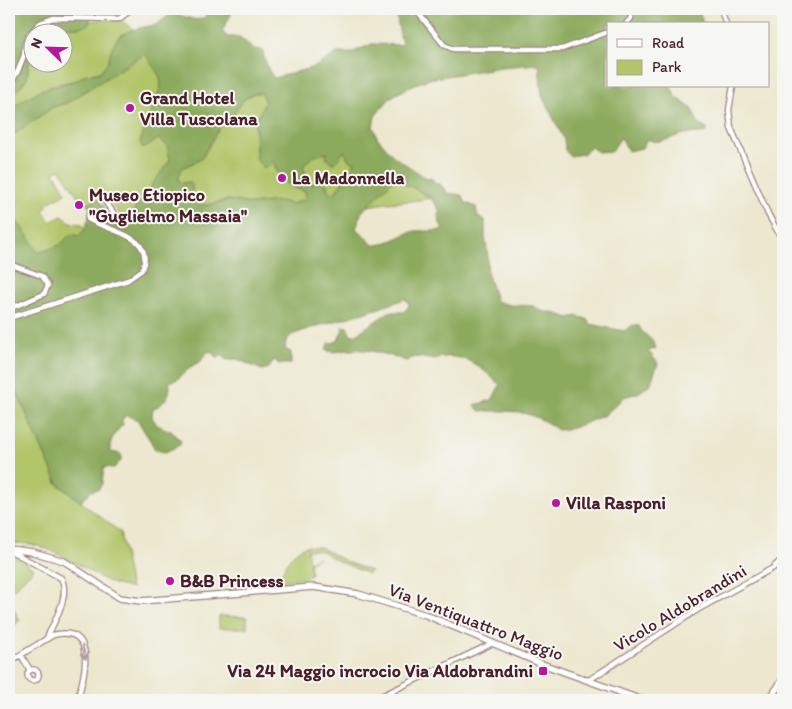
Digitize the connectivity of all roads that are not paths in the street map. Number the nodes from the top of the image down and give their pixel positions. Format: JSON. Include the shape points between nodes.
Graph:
{"nodes":[{"id":1,"x":132,"y":9,"type":"edge"},
{"id":2,"x":415,"y":9,"type":"edge"},
{"id":3,"x":632,"y":9,"type":"edge"},
{"id":4,"x":721,"y":9,"type":"edge"},
{"id":5,"x":627,"y":22,"type":"edge"},
{"id":6,"x":725,"y":22,"type":"edge"},
{"id":7,"x":607,"y":32,"type":"edge"},
{"id":8,"x":9,"y":86,"type":"edge"},
{"id":9,"x":733,"y":88,"type":"edge"},
{"id":10,"x":103,"y":199,"type":"dead end"},
{"id":11,"x":783,"y":240,"type":"edge"},
{"id":12,"x":9,"y":264,"type":"edge"},
{"id":13,"x":9,"y":309,"type":"edge"},
{"id":14,"x":9,"y":318,"type":"edge"},
{"id":15,"x":9,"y":549,"type":"edge"},
{"id":16,"x":44,"y":556,"type":"junction"},
{"id":17,"x":783,"y":558,"type":"edge"},
{"id":18,"x":38,"y":566,"type":"junction"},
{"id":19,"x":47,"y":638,"type":"junction"},
{"id":20,"x":493,"y":643,"type":"junction"},
{"id":21,"x":21,"y":655,"type":"junction"},
{"id":22,"x":9,"y":662,"type":"edge"},
{"id":23,"x":30,"y":670,"type":"dead end"},
{"id":24,"x":783,"y":679,"type":"edge"},
{"id":25,"x":589,"y":680,"type":"junction"},
{"id":26,"x":77,"y":700,"type":"edge"},
{"id":27,"x":373,"y":700,"type":"edge"},
{"id":28,"x":642,"y":700,"type":"edge"},
{"id":29,"x":769,"y":700,"type":"edge"}],
"edges":[{"from":1,"to":8,"type":"street","via":[[119,19],[53,18],[40,24],[30,33],[18,71]]},
{"from":2,"to":7,"type":"street","via":[[444,45],[453,49],[562,49]]},
{"from":3,"to":5,"type":"street"},
{"from":4,"to":6,"type":"street"},
{"from":9,"to":11,"type":"street","via":[[729,110],[731,128],[768,214]]},
{"from":10,"to":14,"type":"street","via":[[116,215],[116,220],[92,213],[88,219],[138,240],[145,255],[142,270],[128,280]]},
{"from":12,"to":13,"type":"street","via":[[42,276],[48,284],[44,294]]},
{"from":15,"to":16,"type":"main road","name":"Via Ventiquattro Maggio"},
{"from":15,"to":18,"type":"street"},
{"from":16,"to":18,"type":"street","via":[[36,556]]},
{"from":16,"to":20,"type":"main road","name":"Via Ventiquattro Maggio","via":[[64,561],[120,598],[141,601],[314,587],[358,594],[426,615]]},
{"from":17,"to":25,"type":"street","name":"Vicolo Aldobrandini","via":[[773,568],[697,610]]},
{"from":18,"to":19,"type":"street","via":[[62,578],[65,585]]},
{"from":19,"to":21,"type":"street"},
{"from":19,"to":26,"type":"street","one_way":true,"via":[[68,634],[84,647],[84,674]]},
{"from":20,"to":25,"type":"main road","name":"Via Ventiquattro Maggio"},
{"from":20,"to":27,"type":"street"},
{"from":21,"to":22,"type":"street"},
{"from":21,"to":23,"type":"street"},
{"from":24,"to":29,"type":"main road"},
{"from":25,"to":28,"type":"main road","name":"Via Ventiquattro Maggio"}]}
